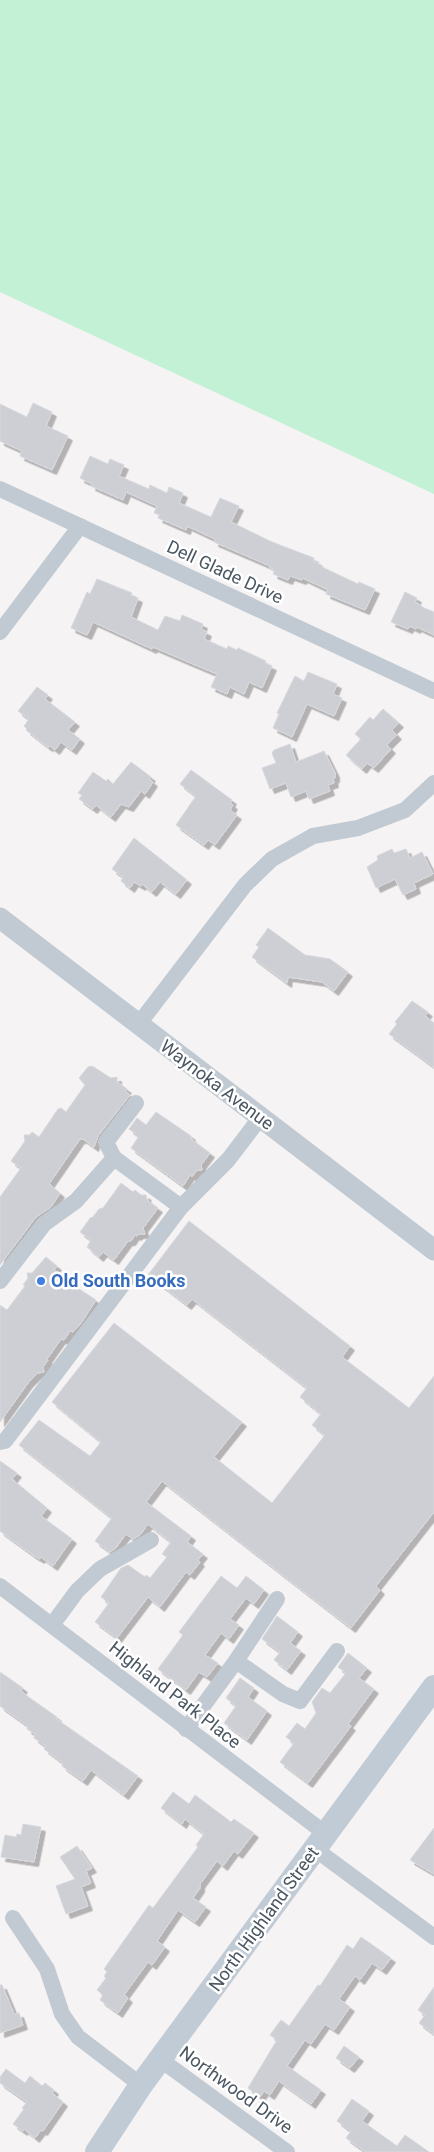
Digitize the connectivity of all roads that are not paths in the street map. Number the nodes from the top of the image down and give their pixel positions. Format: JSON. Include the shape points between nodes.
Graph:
{"nodes":[{"id":1,"x":0,"y":489,"type":"edge"},
{"id":2,"x":80,"y":526,"type":"junction"},
{"id":3,"x":0,"y":632,"type":"edge"},
{"id":4,"x":434,"y":691,"type":"edge"},
{"id":5,"x":434,"y":783,"type":"edge"},
{"id":6,"x":0,"y":918,"type":"edge"},
{"id":7,"x":138,"y":1025,"type":"junction"},
{"id":8,"x":136,"y":1102,"type":"dead end"},
{"id":9,"x":260,"y":1118,"type":"junction"},
{"id":10,"x":114,"y":1158,"type":"junction"},
{"id":11,"x":181,"y":1207,"type":"junction"},
{"id":12,"x":434,"y":1250,"type":"edge"},
{"id":13,"x":0,"y":1281,"type":"edge"},
{"id":14,"x":2,"y":1441,"type":"edge"},
{"id":15,"x":151,"y":1540,"type":"dead end"},
{"id":16,"x":0,"y":1586,"type":"edge"},
{"id":17,"x":277,"y":1599,"type":"dead end"},
{"id":18,"x":52,"y":1625,"type":"junction"},
{"id":19,"x":337,"y":1651,"type":"dead end"},
{"id":20,"x":236,"y":1661,"type":"junction"},
{"id":21,"x":434,"y":1688,"type":"edge"},
{"id":22,"x":186,"y":1729,"type":"junction"},
{"id":23,"x":320,"y":1842,"type":"junction"},
{"id":24,"x":13,"y":1918,"type":"dead end"},
{"id":25,"x":434,"y":1937,"type":"edge"},
{"id":26,"x":161,"y":2060,"type":"junction"},
{"id":27,"x":141,"y":2085,"type":"junction"},
{"id":28,"x":97,"y":2152,"type":"edge"},
{"id":29,"x":287,"y":2152,"type":"edge"}],
"edges":[{"from":1,"to":2,"type":"street","name":"Dell Glade Drive"},
{"from":2,"to":3,"type":"street"},
{"from":2,"to":4,"type":"street","name":"Dell Glade Drive"},
{"from":5,"to":7,"type":"street","via":[[405,810],[358,828],[313,836],[272,859],[245,885]]},
{"from":6,"to":7,"type":"street","name":"Waynoka Avenue"},
{"from":7,"to":9,"type":"street","name":"Waynoka Avenue"},
{"from":8,"to":10,"type":"street","via":[[106,1142]]},
{"from":9,"to":11,"type":"street","via":[[223,1166]]},
{"from":9,"to":12,"type":"street","name":"Waynoka Avenue"},
{"from":10,"to":11,"type":"street"},
{"from":10,"to":13,"type":"street","via":[[76,1201],[44,1224]]},
{"from":11,"to":14,"type":"street"},
{"from":15,"to":18,"type":"street","via":[[100,1569],[77,1591]]},
{"from":16,"to":18,"type":"street","name":"Highland Park Place"},
{"from":17,"to":20,"type":"street"},
{"from":18,"to":22,"type":"street","name":"Highland Park Place"},
{"from":19,"to":20,"type":"street","via":[[300,1701],[282,1694]]},
{"from":20,"to":22,"type":"street"},
{"from":21,"to":23,"type":"main road","name":"North Highland Street"},
{"from":22,"to":23,"type":"street","name":"Highland Park Place"},
{"from":23,"to":25,"type":"street","name":"Highland Park Place"},
{"from":23,"to":26,"type":"main road","name":"North Highland Street"},
{"from":24,"to":27,"type":"street","via":[[48,1969],[62,2014],[78,2037]]},
{"from":26,"to":27,"type":"main road","name":"North Highland Street"},
{"from":26,"to":29,"type":"street","name":"Northwood Drive"},
{"from":27,"to":28,"type":"main road","name":"North Highland Street"}]}
